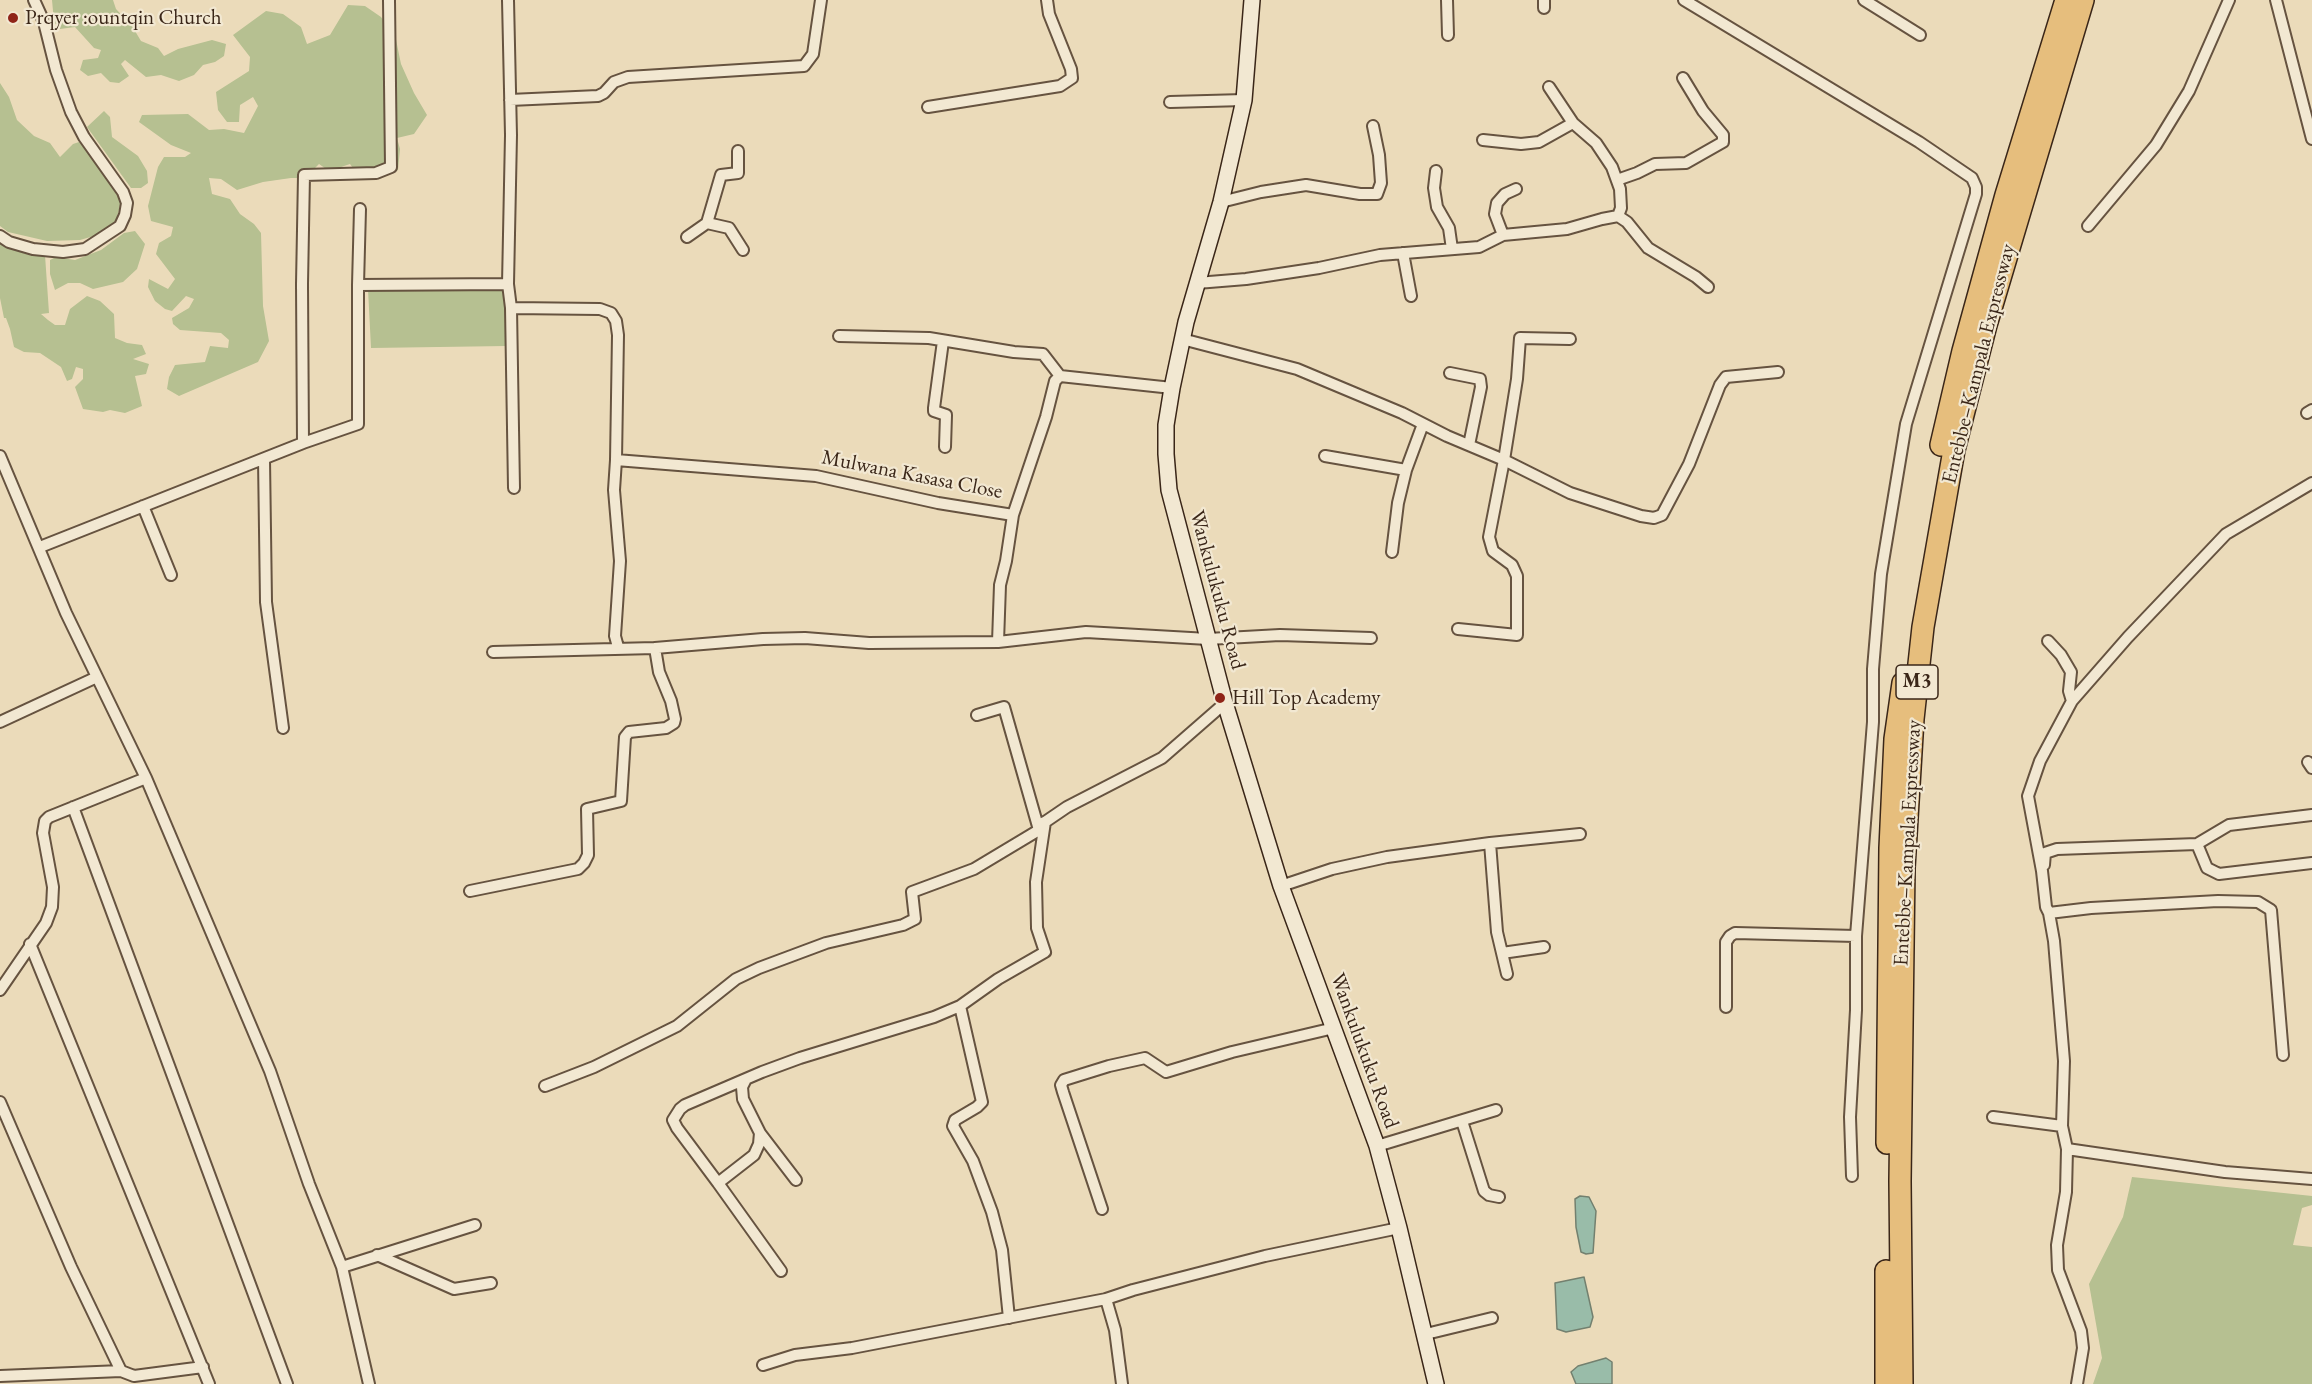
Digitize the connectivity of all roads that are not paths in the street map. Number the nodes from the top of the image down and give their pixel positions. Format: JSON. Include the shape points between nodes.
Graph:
{"nodes":[{"id":1,"x":34,"y":0,"type":"edge"},
{"id":2,"x":389,"y":0,"type":"edge"},
{"id":3,"x":508,"y":0,"type":"edge"},
{"id":4,"x":821,"y":0,"type":"edge"},
{"id":5,"x":1047,"y":0,"type":"edge"},
{"id":6,"x":1252,"y":0,"type":"edge"},
{"id":7,"x":1447,"y":0,"type":"edge"},
{"id":8,"x":1684,"y":0,"type":"edge"},
{"id":9,"x":2066,"y":0,"type":"edge"},
{"id":10,"x":2082,"y":0,"type":"edge"},
{"id":11,"x":2229,"y":0,"type":"edge"},
{"id":12,"x":2276,"y":0,"type":"edge"},
{"id":13,"x":1868,"y":1,"type":"edge"},
{"id":14,"x":1448,"y":35,"type":"dead end"},
{"id":15,"x":1920,"y":35,"type":"dead end"},
{"id":16,"x":1683,"y":78,"type":"dead end"},
{"id":17,"x":1549,"y":87,"type":"dead end"},
{"id":18,"x":510,"y":100,"type":"junction"},
{"id":19,"x":1244,"y":100,"type":"junction"},
{"id":20,"x":1170,"y":102,"type":"dead end"},
{"id":21,"x":928,"y":106,"type":"dead end"},
{"id":22,"x":1574,"y":123,"type":"junction"},
{"id":23,"x":1373,"y":126,"type":"dead end"},
{"id":24,"x":2312,"y":139,"type":"edge"},
{"id":25,"x":1483,"y":140,"type":"dead end"},
{"id":26,"x":738,"y":151,"type":"dead end"},
{"id":27,"x":1436,"y":171,"type":"dead end"},
{"id":28,"x":1617,"y":180,"type":"junction"},
{"id":29,"x":1516,"y":189,"type":"dead end"},
{"id":30,"x":1221,"y":202,"type":"junction"},
{"id":31,"x":360,"y":209,"type":"dead end"},
{"id":32,"x":1618,"y":216,"type":"junction"},
{"id":33,"x":707,"y":223,"type":"junction"},
{"id":34,"x":2088,"y":226,"type":"dead end"},
{"id":35,"x":1503,"y":235,"type":"junction"},
{"id":36,"x":0,"y":236,"type":"edge"},
{"id":37,"x":687,"y":237,"type":"dead end"},
{"id":38,"x":1452,"y":249,"type":"junction"},
{"id":39,"x":742,"y":250,"type":"dead end"},
{"id":40,"x":1403,"y":253,"type":"junction"},
{"id":41,"x":1197,"y":283,"type":"junction"},
{"id":42,"x":508,"y":284,"type":"junction"},
{"id":43,"x":358,"y":285,"type":"junction"},
{"id":44,"x":1707,"y":287,"type":"dead end"},
{"id":45,"x":1411,"y":296,"type":"dead end"},
{"id":46,"x":511,"y":308,"type":"junction"},
{"id":47,"x":839,"y":336,"type":"dead end"},
{"id":48,"x":1182,"y":339,"type":"junction"},
{"id":49,"x":1570,"y":339,"type":"dead end"},
{"id":50,"x":943,"y":341,"type":"junction"},
{"id":51,"x":1778,"y":372,"type":"dead end"},
{"id":52,"x":1450,"y":373,"type":"dead end"},
{"id":53,"x":1060,"y":376,"type":"junction"},
{"id":54,"x":1172,"y":388,"type":"junction"},
{"id":55,"x":1422,"y":424,"type":"junction"},
{"id":56,"x":303,"y":443,"type":"junction"},
{"id":57,"x":1470,"y":445,"type":"junction"},
{"id":58,"x":945,"y":447,"type":"dead end"},
{"id":59,"x":0,"y":456,"type":"edge"},
{"id":60,"x":1325,"y":456,"type":"dead end"},
{"id":61,"x":264,"y":459,"type":"junction"},
{"id":62,"x":616,"y":460,"type":"junction"},
{"id":63,"x":1504,"y":460,"type":"junction"},
{"id":64,"x":1406,"y":470,"type":"junction"},
{"id":65,"x":2311,"y":487,"type":"edge"},
{"id":66,"x":514,"y":488,"type":"dead end"},
{"id":67,"x":142,"y":506,"type":"junction"},
{"id":68,"x":1013,"y":515,"type":"junction"},
{"id":69,"x":40,"y":547,"type":"junction"},
{"id":70,"x":1392,"y":552,"type":"dead end"},
{"id":71,"x":171,"y":575,"type":"dead end"},
{"id":72,"x":1458,"y":629,"type":"dead end"},
{"id":73,"x":1371,"y":638,"type":"dead end"},
{"id":74,"x":1208,"y":639,"type":"junction"},
{"id":75,"x":2048,"y":641,"type":"dead end"},
{"id":76,"x":998,"y":642,"type":"junction"},
{"id":77,"x":618,"y":647,"type":"junction"},
{"id":78,"x":655,"y":648,"type":"junction"},
{"id":79,"x":493,"y":652,"type":"dead end"},
{"id":80,"x":97,"y":677,"type":"junction"},
{"id":81,"x":2072,"y":701,"type":"junction"},
{"id":82,"x":1225,"y":703,"type":"junction"},
{"id":83,"x":977,"y":715,"type":"dead end"},
{"id":84,"x":0,"y":722,"type":"edge"},
{"id":85,"x":283,"y":728,"type":"dead end"},
{"id":86,"x":146,"y":778,"type":"junction"},
{"id":87,"x":74,"y":807,"type":"junction"},
{"id":88,"x":2312,"y":815,"type":"edge"},
{"id":89,"x":1042,"y":826,"type":"junction"},
{"id":90,"x":1581,"y":834,"type":"dead end"},
{"id":91,"x":1490,"y":843,"type":"junction"},
{"id":92,"x":2197,"y":844,"type":"junction"},
{"id":93,"x":2312,"y":863,"type":"edge"},
{"id":94,"x":2042,"y":871,"type":"junction"},
{"id":95,"x":1281,"y":886,"type":"junction"},
{"id":96,"x":470,"y":891,"type":"dead end"},
{"id":97,"x":2049,"y":913,"type":"junction"},
{"id":98,"x":1856,"y":936,"type":"junction"},
{"id":99,"x":30,"y":944,"type":"junction"},
{"id":100,"x":1544,"y":947,"type":"dead end"},
{"id":101,"x":1502,"y":953,"type":"junction"},
{"id":102,"x":1507,"y":974,"type":"dead end"},
{"id":103,"x":0,"y":990,"type":"edge"},
{"id":104,"x":960,"y":1006,"type":"junction"},
{"id":105,"x":1726,"y":1007,"type":"dead end"},
{"id":106,"x":1334,"y":1028,"type":"junction"},
{"id":107,"x":2283,"y":1054,"type":"dead end"},
{"id":108,"x":746,"y":1079,"type":"junction"},
{"id":109,"x":545,"y":1086,"type":"dead end"},
{"id":110,"x":0,"y":1102,"type":"edge"},
{"id":111,"x":1496,"y":1110,"type":"dead end"},
{"id":112,"x":1993,"y":1117,"type":"dead end"},
{"id":113,"x":1462,"y":1120,"type":"junction"},
{"id":114,"x":2062,"y":1126,"type":"junction"},
{"id":115,"x":760,"y":1133,"type":"junction"},
{"id":116,"x":1377,"y":1146,"type":"junction"},
{"id":117,"x":2067,"y":1149,"type":"junction"},
{"id":118,"x":1852,"y":1176,"type":"dead end"},
{"id":119,"x":2312,"y":1179,"type":"edge"},
{"id":120,"x":796,"y":1180,"type":"dead end"},
{"id":121,"x":718,"y":1183,"type":"junction"},
{"id":122,"x":1499,"y":1197,"type":"dead end"},
{"id":123,"x":1102,"y":1209,"type":"dead end"},
{"id":124,"x":475,"y":1225,"type":"dead end"},
{"id":125,"x":1399,"y":1228,"type":"junction"},
{"id":126,"x":377,"y":1255,"type":"junction"},
{"id":127,"x":342,"y":1267,"type":"junction"},
{"id":128,"x":781,"y":1271,"type":"dead end"},
{"id":129,"x":491,"y":1283,"type":"dead end"},
{"id":130,"x":1106,"y":1299,"type":"junction"},
{"id":131,"x":1010,"y":1318,"type":"junction"},
{"id":132,"x":1492,"y":1318,"type":"dead end"},
{"id":133,"x":1426,"y":1334,"type":"junction"},
{"id":134,"x":763,"y":1365,"type":"dead end"},
{"id":135,"x":203,"y":1367,"type":"junction"},
{"id":136,"x":121,"y":1371,"type":"junction"},
{"id":137,"x":0,"y":1376,"type":"edge"},
{"id":138,"x":135,"y":1380,"type":"edge"},
{"id":139,"x":209,"y":1384,"type":"edge"},
{"id":140,"x":287,"y":1384,"type":"edge"},
{"id":141,"x":369,"y":1384,"type":"edge"},
{"id":142,"x":1122,"y":1384,"type":"edge"},
{"id":143,"x":1436,"y":1384,"type":"edge"},
{"id":144,"x":1886,"y":1384,"type":"edge"},
{"id":145,"x":1902,"y":1384,"type":"edge"},
{"id":146,"x":2077,"y":1384,"type":"edge"}],
"edges":[{"from":1,"to":36,"type":"street","via":[[71,112],[127,203],[120,226],[85,249],[33,249]]},
{"from":2,"to":56,"type":"street","via":[[391,167],[376,173],[304,175]]},
{"from":3,"to":18,"type":"street"},
{"from":4,"to":18,"type":"street","via":[[813,54],[804,66],[628,77],[614,82],[598,96]]},
{"from":5,"to":21,"type":"street","via":[[1072,78],[1060,86]]},
{"from":6,"to":19,"type":"main road","name":"Wankulukuku Road"},
{"from":7,"to":14,"type":"street"},
{"from":8,"to":98,"type":"street","via":[[1919,142],[1972,178],[1976,187],[1906,424],[1881,574]]},
{"from":9,"to":144,"type":"highway","name":"Entebbe–Kampala Expressway","number":"M3","via":[[2006,195],[1941,444],[1917,578],[1895,739],[1887,998]]},
{"from":10,"to":145,"type":"highway","name":"Entebbe–Kampala Expressway","number":"M3","via":[[1986,325],[1954,450],[1923,627],[1904,868]]},
{"from":11,"to":34,"type":"street","via":[[2189,91],[2156,145]]},
{"from":12,"to":24,"type":"street"},
{"from":13,"to":15,"type":"street"},
{"from":16,"to":28,"type":"street","via":[[1723,135],[1723,142],[1686,163],[1655,165]]},
{"from":17,"to":22,"type":"street"},
{"from":18,"to":42,"type":"street"},
{"from":19,"to":20,"type":"street"},
{"from":19,"to":30,"type":"main road","name":"Wankulukuku Road"},
{"from":22,"to":25,"type":"street","via":[[1539,142]]},
{"from":22,"to":28,"type":"street","via":[[1596,142]]},
{"from":23,"to":30,"type":"street","via":[[1380,164],[1377,194],[1306,185]]},
{"from":26,"to":33,"type":"street","via":[[738,173],[721,175]]},
{"from":27,"to":38,"type":"street","via":[[1437,207],[1449,228]]},
{"from":28,"to":32,"type":"street","via":[[1621,208]]},
{"from":29,"to":35,"type":"street","via":[[1497,203],[1495,214]]},
{"from":30,"to":41,"type":"main road","name":"Wankulukuku Road"},
{"from":31,"to":43,"type":"street"},
{"from":32,"to":35,"type":"street","via":[[1567,229]]},
{"from":32,"to":44,"type":"street","via":[[1648,248]]},
{"from":33,"to":37,"type":"street"},
{"from":33,"to":39,"type":"street","via":[[729,228]]},
{"from":35,"to":38,"type":"street","via":[[1479,247]]},
{"from":38,"to":40,"type":"street"},
{"from":40,"to":41,"type":"street","via":[[1256,278]]},
{"from":40,"to":45,"type":"street"},
{"from":41,"to":48,"type":"main road","name":"Wankulukuku Road"},
{"from":42,"to":43,"type":"street"},
{"from":42,"to":46,"type":"street"},
{"from":43,"to":56,"type":"street","via":[[358,424]]},
{"from":46,"to":62,"type":"street","via":[[600,309],[611,313],[618,335]]},
{"from":46,"to":66,"type":"street"},
{"from":47,"to":50,"type":"street"},
{"from":48,"to":54,"type":"main road","name":"Wankulukuku Road"},
{"from":48,"to":55,"type":"street","via":[[1297,369]]},
{"from":49,"to":63,"type":"street","via":[[1520,338]]},
{"from":50,"to":53,"type":"street","via":[[1043,354]]},
{"from":50,"to":58,"type":"street","via":[[934,411],[946,415]]},
{"from":51,"to":63,"type":"street","via":[[1726,377],[1689,464],[1662,514],[1654,518],[1570,493]]},
{"from":52,"to":57,"type":"street","via":[[1480,379]]},
{"from":53,"to":54,"type":"street"},
{"from":53,"to":68,"type":"street","name":"Mulwana Kasasa Close","via":[[1055,381]]},
{"from":54,"to":74,"type":"main road","name":"Wankulukuku Road","via":[[1166,425],[1169,490]]},
{"from":55,"to":57,"type":"street"},
{"from":55,"to":64,"type":"street"},
{"from":56,"to":61,"type":"street"},
{"from":57,"to":63,"type":"street"},
{"from":59,"to":69,"type":"street"},
{"from":60,"to":64,"type":"street"},
{"from":61,"to":67,"type":"street"},
{"from":61,"to":85,"type":"street","via":[[266,602]]},
{"from":62,"to":68,"type":"street","name":"Mulwana Kasasa Close","via":[[816,476]]},
{"from":62,"to":77,"type":"street"},
{"from":63,"to":72,"type":"street","via":[[1490,537],[1493,551],[1512,565],[1517,576],[1517,635]]},
{"from":64,"to":70,"type":"street"},
{"from":65,"to":81,"type":"street","via":[[2226,534]]},
{"from":67,"to":69,"type":"street"},
{"from":67,"to":71,"type":"street"},
{"from":68,"to":76,"type":"street","via":[[1000,585]]},
{"from":69,"to":80,"type":"street"},
{"from":73,"to":74,"type":"street"},
{"from":74,"to":76,"type":"street","via":[[1086,632]]},
{"from":74,"to":82,"type":"main road","name":"Wankulukuku Road"},
{"from":75,"to":81,"type":"street","via":[[2071,672]]},
{"from":76,"to":78,"type":"street","via":[[869,643],[794,638]]},
{"from":77,"to":78,"type":"street"},
{"from":77,"to":79,"type":"street"},
{"from":78,"to":96,"type":"street","via":[[674,723],[666,728],[629,732],[625,737],[621,801],[587,809],[588,855],[584,863],[578,869]]},
{"from":80,"to":84,"type":"street"},
{"from":80,"to":86,"type":"street"},
{"from":81,"to":94,"type":"street","via":[[2040,761],[2028,796]]},
{"from":82,"to":89,"type":"street","via":[[1162,758],[1067,807]]},
{"from":82,"to":95,"type":"main road","name":"Wankulukuku Road"},
{"from":83,"to":89,"type":"street","via":[[1004,707]]},
{"from":86,"to":87,"type":"street"},
{"from":86,"to":127,"type":"street","via":[[270,1071]]},
{"from":87,"to":99,"type":"street","via":[[45,821],[52,907]]},
{"from":87,"to":140,"type":"street"},
{"from":88,"to":92,"type":"street","via":[[2229,825]]},
{"from":89,"to":104,"type":"street","via":[[1036,882],[1037,928],[1046,952]]},
{"from":89,"to":109,"type":"street","via":[[974,869],[912,892],[915,919],[826,943],[759,968],[736,979],[677,1026]]},
{"from":90,"to":91,"type":"street"},
{"from":91,"to":95,"type":"street","via":[[1387,857]]},
{"from":91,"to":101,"type":"street"},
{"from":92,"to":93,"type":"street","via":[[2207,868],[2219,874]]},
{"from":92,"to":94,"type":"street","via":[[2057,849],[2045,853]]},
{"from":94,"to":97,"type":"street"},
{"from":95,"to":106,"type":"main road","name":"Wankulukuku Road"},
{"from":97,"to":107,"type":"street","via":[[2218,901],[2258,902],[2271,910]]},
{"from":97,"to":114,"type":"street","via":[[2064,1061]]},
{"from":98,"to":105,"type":"street","via":[[1735,933],[1726,942]]},
{"from":98,"to":118,"type":"street"},
{"from":99,"to":103,"type":"street"},
{"from":99,"to":135,"type":"street"},
{"from":100,"to":101,"type":"street"},
{"from":101,"to":102,"type":"street"},
{"from":104,"to":108,"type":"street"},
{"from":104,"to":131,"type":"street","via":[[982,1102],[953,1126],[973,1161],[992,1212],[1002,1250]]},
{"from":106,"to":116,"type":"main road","name":"Wankulukuku Road"},
{"from":106,"to":123,"type":"street","via":[[1166,1072],[1145,1058],[1064,1080],[1063,1092]]},
{"from":108,"to":115,"type":"street","via":[[743,1099]]},
{"from":108,"to":121,"type":"street","via":[[685,1105],[674,1120]]},
{"from":110,"to":136,"type":"street"},
{"from":111,"to":113,"type":"street"},
{"from":112,"to":114,"type":"street"},
{"from":113,"to":116,"type":"street"},
{"from":113,"to":122,"type":"street","via":[[1484,1191]]},
{"from":114,"to":117,"type":"street"},
{"from":115,"to":120,"type":"street"},
{"from":115,"to":121,"type":"street","via":[[754,1155]]},
{"from":116,"to":125,"type":"main road","name":"Wankulukuku Road"},
{"from":117,"to":119,"type":"street","via":[[2224,1172]]},
{"from":117,"to":146,"type":"street","via":[[2066,1192],[2057,1253],[2058,1270],[2081,1330],[2083,1348]]},
{"from":121,"to":128,"type":"street"},
{"from":124,"to":126,"type":"street"},
{"from":125,"to":130,"type":"street","via":[[1265,1256]]},
{"from":125,"to":133,"type":"main road","name":"Wankulukuku Road"},
{"from":126,"to":127,"type":"street"},
{"from":126,"to":129,"type":"street","via":[[454,1289]]},
{"from":127,"to":141,"type":"street"},
{"from":130,"to":131,"type":"street"},
{"from":130,"to":142,"type":"street","via":[[1115,1330]]},
{"from":131,"to":134,"type":"street","via":[[795,1355]]},
{"from":132,"to":133,"type":"street"},
{"from":133,"to":143,"type":"main road","name":"Wankulukuku Road"},
{"from":135,"to":138,"type":"street"},
{"from":135,"to":139,"type":"street"},
{"from":136,"to":137,"type":"street"},
{"from":136,"to":138,"type":"street"}]}
